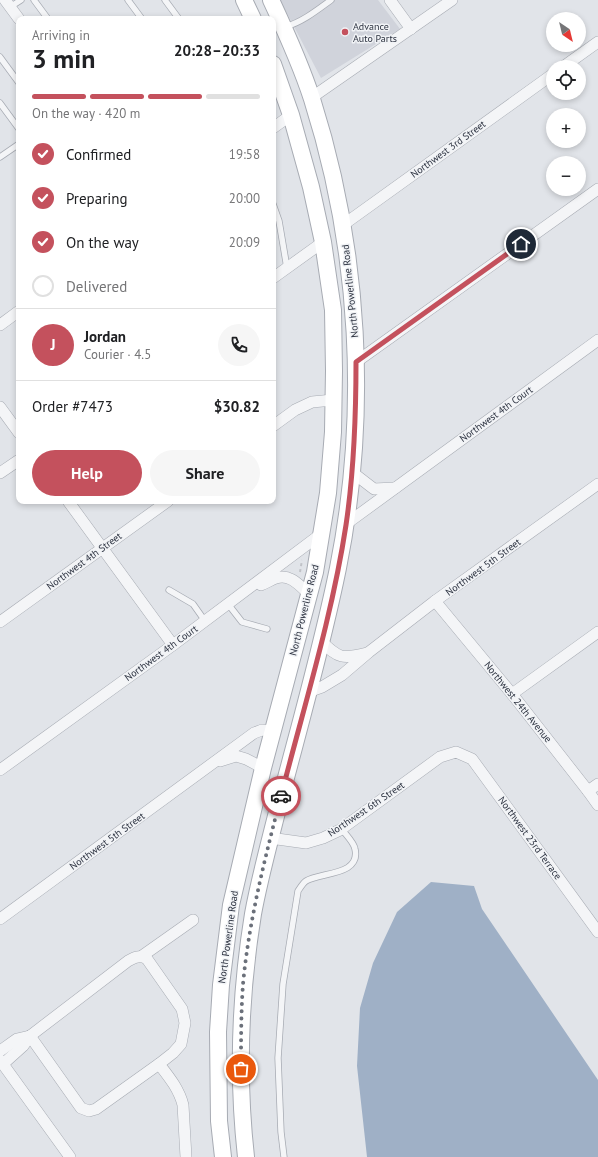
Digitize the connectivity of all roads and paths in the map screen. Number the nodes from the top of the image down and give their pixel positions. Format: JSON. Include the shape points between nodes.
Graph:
{"nodes":[{"id":1,"x":21,"y":0,"type":"edge"},
{"id":2,"x":34,"y":0,"type":"edge"},
{"id":3,"x":128,"y":0,"type":"edge"},
{"id":4,"x":165,"y":0,"type":"edge"},
{"id":5,"x":244,"y":0,"type":"edge"},
{"id":6,"x":271,"y":0,"type":"edge"},
{"id":7,"x":331,"y":0,"type":"edge"},
{"id":8,"x":390,"y":0,"type":"edge"},
{"id":9,"x":452,"y":0,"type":"edge"},
{"id":10,"x":8,"y":4,"type":"edge"},
{"id":11,"x":17,"y":16,"type":"edge"},
{"id":12,"x":46,"y":16,"type":"edge"},
{"id":13,"x":140,"y":16,"type":"edge"},
{"id":14,"x":177,"y":16,"type":"edge"},
{"id":15,"x":252,"y":16,"type":"edge"},
{"id":16,"x":284,"y":28,"type":"junction"},
{"id":17,"x":412,"y":29,"type":"junction"},
{"id":18,"x":598,"y":42,"type":"edge"},
{"id":19,"x":0,"y":57,"type":"edge"},
{"id":20,"x":573,"y":60,"type":"edge"},
{"id":21,"x":276,"y":72,"type":"edge"},
{"id":22,"x":16,"y":79,"type":"edge"},
{"id":23,"x":546,"y":79,"type":"edge"},
{"id":24,"x":311,"y":98,"type":"junction"},
{"id":25,"x":0,"y":103,"type":"edge"},
{"id":26,"x":292,"y":115,"type":"junction"},
{"id":27,"x":16,"y":126,"type":"edge"},
{"id":28,"x":276,"y":126,"type":"edge"},
{"id":29,"x":16,"y":146,"type":"edge"},
{"id":30,"x":0,"y":157,"type":"edge"},
{"id":31,"x":329,"y":164,"type":"junction"},
{"id":32,"x":598,"y":188,"type":"edge"},
{"id":33,"x":276,"y":212,"type":"edge"},
{"id":34,"x":343,"y":225,"type":"junction"},
{"id":35,"x":323,"y":242,"type":"junction"},
{"id":36,"x":287,"y":268,"type":"junction"},
{"id":37,"x":276,"y":276,"type":"edge"},
{"id":38,"x":16,"y":313,"type":"edge"},
{"id":39,"x":0,"y":325,"type":"edge"},
{"id":40,"x":598,"y":340,"type":"edge"},
{"id":41,"x":356,"y":362,"type":"junction"},
{"id":42,"x":333,"y":400,"type":"junction"},
{"id":43,"x":0,"y":408,"type":"edge"},
{"id":44,"x":276,"y":424,"type":"edge"},
{"id":45,"x":16,"y":429,"type":"edge"},
{"id":46,"x":354,"y":444,"type":"junction"},
{"id":47,"x":16,"y":462,"type":"edge"},
{"id":48,"x":352,"y":472,"type":"junction"},
{"id":49,"x":0,"y":473,"type":"edge"},
{"id":50,"x":598,"y":484,"type":"edge"},
{"id":51,"x":395,"y":488,"type":"junction"},
{"id":52,"x":70,"y":504,"type":"edge"},
{"id":53,"x":164,"y":504,"type":"edge"},
{"id":54,"x":346,"y":524,"type":"junction"},
{"id":55,"x":321,"y":534,"type":"junction"},
{"id":56,"x":101,"y":548,"type":"junction"},
{"id":57,"x":304,"y":555,"type":"dead end"},
{"id":58,"x":300,"y":572,"type":"dead end"},
{"id":59,"x":249,"y":588,"type":"junction"},
{"id":60,"x":169,"y":590,"type":"dead end"},
{"id":61,"x":309,"y":594,"type":"junction"},
{"id":62,"x":435,"y":601,"type":"junction"},
{"id":63,"x":228,"y":604,"type":"junction"},
{"id":64,"x":205,"y":621,"type":"junction"},
{"id":65,"x":0,"y":622,"type":"edge"},
{"id":66,"x":267,"y":628,"type":"dead end"},
{"id":67,"x":598,"y":632,"type":"edge"},
{"id":68,"x":321,"y":641,"type":"junction"},
{"id":69,"x":173,"y":645,"type":"junction"},
{"id":70,"x":294,"y":652,"type":"junction"},
{"id":71,"x":369,"y":652,"type":"junction"},
{"id":72,"x":308,"y":692,"type":"junction"},
{"id":73,"x":512,"y":694,"type":"junction"},
{"id":74,"x":274,"y":731,"type":"junction"},
{"id":75,"x":456,"y":752,"type":"joint"},
{"id":76,"x":213,"y":762,"type":"junction"},
{"id":77,"x":263,"y":768,"type":"junction"},
{"id":78,"x":0,"y":770,"type":"edge"},
{"id":79,"x":287,"y":770,"type":"junction"},
{"id":80,"x":598,"y":784,"type":"edge"},
{"id":81,"x":588,"y":791,"type":"junction"},
{"id":82,"x":598,"y":806,"type":"edge"},
{"id":83,"x":341,"y":828,"type":"junction"},
{"id":84,"x":270,"y":838,"type":"junction"},
{"id":85,"x":0,"y":919,"type":"edge"},
{"id":86,"x":193,"y":920,"type":"dead end"},
{"id":87,"x":598,"y":932,"type":"edge"},
{"id":88,"x":142,"y":956,"type":"junction"},
{"id":89,"x":30,"y":1036,"type":"junction"},
{"id":90,"x":0,"y":1051,"type":"edge"},
{"id":91,"x":218,"y":1056,"type":"junction"},
{"id":92,"x":2,"y":1062,"type":"edge"},
{"id":93,"x":159,"y":1064,"type":"junction"},
{"id":94,"x":242,"y":1084,"type":"junction"},
{"id":95,"x":218,"y":1090,"type":"junction"},
{"id":96,"x":242,"y":1117,"type":"junction"},
{"id":97,"x":70,"y":1157,"type":"edge"},
{"id":98,"x":186,"y":1157,"type":"edge"},
{"id":99,"x":223,"y":1157,"type":"edge"},
{"id":100,"x":246,"y":1157,"type":"edge"},
{"id":101,"x":284,"y":1157,"type":"edge"}],
"edges":[{"from":1,"to":10,"type":"lane"},
{"from":2,"to":12,"type":"lane"},
{"from":3,"to":13,"type":"lane"},
{"from":4,"to":14,"type":"lane"},
{"from":5,"to":15,"type":"main road"},
{"from":6,"to":16,"type":"main road","name":"North Powerline Road"},
{"from":7,"to":16,"type":"lane","via":[[306,18]]},
{"from":8,"to":17,"type":"street"},
{"from":9,"to":17,"type":"street"},
{"from":10,"to":11,"type":"street"},
{"from":16,"to":24,"type":"main road","name":"North Powerline Road"},
{"from":17,"to":24,"type":"street"},
{"from":18,"to":20,"type":"street"},
{"from":19,"to":22,"type":"lane"},
{"from":21,"to":26,"type":"main road","name":"North Powerline Road"},
{"from":23,"to":34,"type":"street","name":"Northwest 3rd Street"},
{"from":24,"to":31,"type":"main road","name":"North Powerline Road"},
{"from":25,"to":27,"type":"lane"},
{"from":26,"to":28,"type":"street"},
{"from":26,"to":31,"type":"main road","via":[[312,137]]},
{"from":26,"to":35,"type":"main road","name":"North Powerline Road"},
{"from":29,"to":30,"type":"lane"},
{"from":31,"to":34,"type":"main road","name":"North Powerline Road"},
{"from":32,"to":41,"type":"street"},
{"from":33,"to":36,"type":"lane"},
{"from":34,"to":41,"type":"main road","name":"North Powerline Road","via":[[351,287]]},
{"from":35,"to":36,"type":"street"},
{"from":35,"to":41,"type":"main road","via":[[336,266],[342,329]]},
{"from":35,"to":42,"type":"main road","name":"North Powerline Road","via":[[332,310]]},
{"from":36,"to":37,"type":"street"},
{"from":38,"to":39,"type":"street"},
{"from":40,"to":51,"type":"street","name":"Northwest 4th Court"},
{"from":41,"to":46,"type":"main road","name":"North Powerline Road"},
{"from":42,"to":44,"type":"street","via":[[312,402]]},
{"from":42,"to":46,"type":"main road","via":[[350,428]]},
{"from":42,"to":55,"type":"main road","name":"North Powerline Road","via":[[328,493]]},
{"from":43,"to":45,"type":"street"},
{"from":46,"to":48,"type":"main road","name":"North Powerline Road"},
{"from":47,"to":49,"type":"street"},
{"from":48,"to":51,"type":"street","via":[[374,489]]},
{"from":48,"to":54,"type":"main road","name":"North Powerline Road"},
{"from":50,"to":62,"type":"street","name":"Northwest 5th Street"},
{"from":51,"to":54,"type":"street","name":"Northwest 4th Court"},
{"from":52,"to":56,"type":"street"},
{"from":53,"to":56,"type":"street","name":"Northwest 4th Street"},
{"from":54,"to":68,"type":"main road","name":"North Powerline Road"},
{"from":55,"to":59,"type":"street","name":"Northwest 4th Court"},
{"from":55,"to":61,"type":"main road","name":"North Powerline Road"},
{"from":56,"to":65,"type":"street","name":"Northwest 4th Street"},
{"from":56,"to":69,"type":"street"},
{"from":57,"to":58,"type":"path"},
{"from":59,"to":61,"type":"street","via":[[278,577],[287,577]]},
{"from":59,"to":63,"type":"street","name":"Northwest 4th Court"},
{"from":60,"to":64,"type":"lane","via":[[193,604]]},
{"from":61,"to":70,"type":"main road","name":"North Powerline Road"},
{"from":62,"to":71,"type":"street","name":"Northwest 5th Street"},
{"from":62,"to":73,"type":"street","name":"Northwest 24th Avenue"},
{"from":63,"to":64,"type":"street","name":"Northwest 4th Court"},
{"from":63,"to":66,"type":"lane","via":[[242,622]]},
{"from":64,"to":69,"type":"street","name":"Northwest 4th Court"},
{"from":67,"to":73,"type":"street"},
{"from":68,"to":71,"type":"street","name":"Northwest 5th Street","via":[[336,655],[347,657]]},
{"from":68,"to":72,"type":"main road","name":"North Powerline Road"},
{"from":69,"to":78,"type":"street","name":"Northwest 4th Court"},
{"from":70,"to":72,"type":"main road","via":[[298,674]]},
{"from":70,"to":74,"type":"main road","name":"North Powerline Road"},
{"from":71,"to":72,"type":"street","name":"Northwest 5th Street","via":[[342,675]]},
{"from":72,"to":79,"type":"main road","name":"North Powerline Road"},
{"from":73,"to":81,"type":"street","name":"Northwest 24th Avenue"},
{"from":74,"to":76,"type":"street","name":"Northwest 5th Street","via":[[262,730],[254,733]]},
{"from":74,"to":77,"type":"main road","name":"North Powerline Road"},
{"from":74,"to":79,"type":"main road","via":[[282,747]]},
{"from":75,"to":83,"type":"street","name":"Northwest 6th Street","via":[[440,757]]},
{"from":75,"to":87,"type":"street","name":"Northwest 23rd Terrace","via":[[472,759]]},
{"from":76,"to":77,"type":"street","name":"Northwest 5th Street","via":[[236,756]]},
{"from":76,"to":85,"type":"street","name":"Northwest 5th Street"},
{"from":77,"to":91,"type":"main road","name":"North Powerline Road","via":[[231,904],[221,985]]},
{"from":79,"to":84,"type":"main road","name":"North Powerline Road"},
{"from":80,"to":81,"type":"street"},
{"from":81,"to":82,"type":"street","name":"Northwest 24th Avenue"},
{"from":83,"to":84,"type":"street","name":"Northwest 6th Street","via":[[323,838],[306,843]]},
{"from":83,"to":101,"type":"lane","via":[[355,848],[353,863],[343,870],[305,881],[298,891],[283,984],[278,1058]]},
{"from":84,"to":94,"type":"main road","name":"North Powerline Road","via":[[253,912],[244,983],[241,1026]]},
{"from":86,"to":88,"type":"street"},
{"from":88,"to":89,"type":"street","via":[[128,961]]},
{"from":88,"to":93,"type":"street","via":[[147,959],[179,1003],[184,1015],[185,1031],[181,1044]]},
{"from":89,"to":90,"type":"street","via":[[17,1039]]},
{"from":89,"to":92,"type":"street","via":[[23,1046]]},
{"from":89,"to":93,"type":"street","via":[[81,1108],[89,1111],[96,1109]]},
{"from":91,"to":94,"type":"main road","via":[[228,1074]]},
{"from":91,"to":95,"type":"main road","name":"North Powerline Road"},
{"from":92,"to":97,"type":"street"},
{"from":93,"to":98,"type":"street","via":[[181,1097]]},
{"from":94,"to":96,"type":"main road","name":"North Powerline Road"},
{"from":95,"to":96,"type":"main road","via":[[229,1097]]},
{"from":95,"to":99,"type":"main road","name":"North Powerline Road"},
{"from":96,"to":100,"type":"main road","name":"North Powerline Road"}]}
